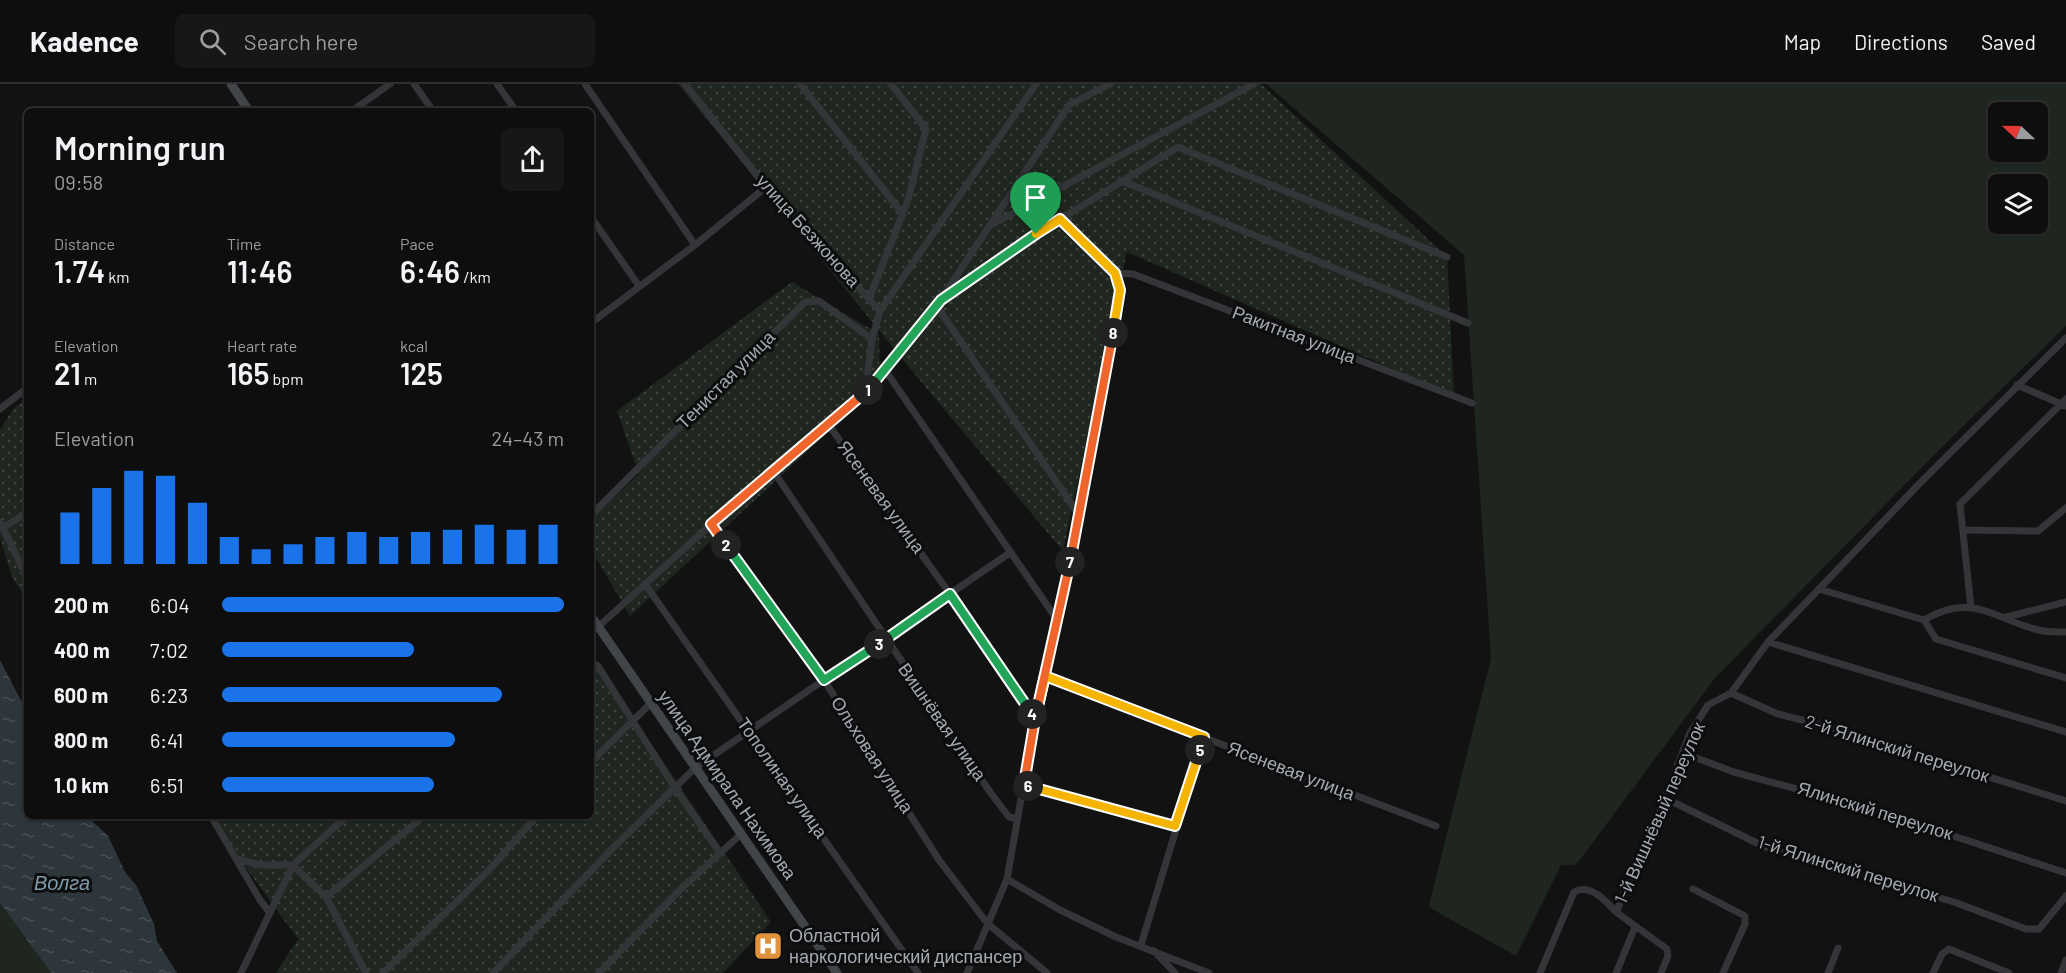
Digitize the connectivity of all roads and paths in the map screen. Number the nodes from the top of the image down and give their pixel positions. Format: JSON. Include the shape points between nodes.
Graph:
{"nodes":[{"id":1,"x":231,"y":84,"type":"edge"},
{"id":2,"x":390,"y":84,"type":"edge"},
{"id":3,"x":414,"y":84,"type":"edge"},
{"id":4,"x":497,"y":84,"type":"edge"},
{"id":5,"x":585,"y":84,"type":"edge"},
{"id":6,"x":685,"y":84,"type":"edge"},
{"id":7,"x":800,"y":84,"type":"edge"},
{"id":8,"x":891,"y":84,"type":"edge"},
{"id":9,"x":1036,"y":84,"type":"edge"},
{"id":10,"x":1110,"y":84,"type":"edge"},
{"id":11,"x":1254,"y":84,"type":"edge"},
{"id":12,"x":247,"y":108,"type":"edge"},
{"id":13,"x":356,"y":108,"type":"edge"},
{"id":14,"x":430,"y":108,"type":"edge"},
{"id":15,"x":514,"y":108,"type":"edge"},
{"id":16,"x":1120,"y":180,"type":"junction"},
{"id":17,"x":766,"y":187,"type":"junction"},
{"id":18,"x":903,"y":214,"type":"junction"},
{"id":19,"x":1060,"y":219,"type":"junction"},
{"id":20,"x":594,"y":222,"type":"edge"},
{"id":21,"x":989,"y":226,"type":"junction"},
{"id":22,"x":695,"y":245,"type":"junction"},
{"id":23,"x":1447,"y":257,"type":"dead end"},
{"id":24,"x":1114,"y":273,"type":"junction"},
{"id":25,"x":639,"y":286,"type":"junction"},
{"id":26,"x":869,"y":299,"type":"junction"},
{"id":27,"x":938,"y":302,"type":"junction"},
{"id":28,"x":880,"y":311,"type":"junction"},
{"id":29,"x":594,"y":321,"type":"edge"},
{"id":30,"x":1467,"y":323,"type":"dead end"},
{"id":31,"x":2066,"y":338,"type":"edge"},
{"id":32,"x":872,"y":339,"type":"junction"},
{"id":33,"x":885,"y":370,"type":"junction"},
{"id":34,"x":2017,"y":385,"type":"junction"},
{"id":35,"x":24,"y":390,"type":"edge"},
{"id":36,"x":865,"y":394,"type":"junction"},
{"id":37,"x":1472,"y":403,"type":"dead end"},
{"id":38,"x":2064,"y":403,"type":"edge"},
{"id":39,"x":0,"y":409,"type":"edge"},
{"id":40,"x":828,"y":424,"type":"junction"},
{"id":41,"x":772,"y":469,"type":"junction"},
{"id":42,"x":2066,"y":508,"type":"edge"},
{"id":43,"x":594,"y":512,"type":"edge"},
{"id":44,"x":24,"y":514,"type":"edge"},
{"id":45,"x":1079,"y":515,"type":"junction"},
{"id":46,"x":711,"y":524,"type":"junction"},
{"id":47,"x":1,"y":525,"type":"edge"},
{"id":48,"x":1963,"y":530,"type":"junction"},
{"id":49,"x":1011,"y":552,"type":"junction"},
{"id":50,"x":24,"y":571,"type":"edge"},
{"id":51,"x":645,"y":584,"type":"junction"},
{"id":52,"x":1819,"y":588,"type":"junction"},
{"id":53,"x":950,"y":594,"type":"junction"},
{"id":54,"x":2066,"y":602,"type":"edge"},
{"id":55,"x":1971,"y":608,"type":"junction"},
{"id":56,"x":2006,"y":617,"type":"junction"},
{"id":57,"x":1924,"y":620,"type":"junction"},
{"id":58,"x":1058,"y":621,"type":"junction"},
{"id":59,"x":594,"y":623,"type":"edge"},
{"id":60,"x":2066,"y":632,"type":"edge"},
{"id":61,"x":885,"y":640,"type":"junction"},
{"id":62,"x":1768,"y":642,"type":"junction"},
{"id":63,"x":594,"y":664,"type":"edge"},
{"id":64,"x":1045,"y":676,"type":"junction"},
{"id":65,"x":2066,"y":678,"type":"edge"},
{"id":66,"x":824,"y":680,"type":"junction"},
{"id":67,"x":1731,"y":693,"type":"junction"},
{"id":68,"x":651,"y":703,"type":"junction"},
{"id":69,"x":1035,"y":719,"type":"junction"},
{"id":70,"x":633,"y":721,"type":"junction"},
{"id":71,"x":749,"y":731,"type":"junction"},
{"id":72,"x":2066,"y":732,"type":"edge"},
{"id":73,"x":1204,"y":737,"type":"junction"},
{"id":74,"x":1683,"y":753,"type":"junction"},
{"id":75,"x":594,"y":759,"type":"edge"},
{"id":76,"x":695,"y":768,"type":"junction"},
{"id":77,"x":1024,"y":784,"type":"junction"},
{"id":78,"x":675,"y":788,"type":"junction"},
{"id":79,"x":1665,"y":798,"type":"junction"},
{"id":80,"x":2066,"y":801,"type":"edge"},
{"id":81,"x":213,"y":819,"type":"edge"},
{"id":82,"x":344,"y":819,"type":"edge"},
{"id":83,"x":420,"y":819,"type":"edge"},
{"id":84,"x":534,"y":819,"type":"edge"},
{"id":85,"x":1017,"y":819,"type":"junction"},
{"id":86,"x":1175,"y":826,"type":"junction"},
{"id":87,"x":1436,"y":826,"type":"dead end"},
{"id":88,"x":741,"y":834,"type":"junction"},
{"id":89,"x":720,"y":853,"type":"junction"},
{"id":90,"x":238,"y":859,"type":"junction"},
{"id":91,"x":293,"y":865,"type":"junction"},
{"id":92,"x":2066,"y":873,"type":"edge"},
{"id":93,"x":1007,"y":879,"type":"junction"},
{"id":94,"x":1693,"y":889,"type":"dead end"},
{"id":95,"x":2066,"y":896,"type":"edge"},
{"id":96,"x":326,"y":897,"type":"junction"},
{"id":97,"x":1616,"y":912,"type":"junction"},
{"id":98,"x":270,"y":913,"type":"junction"},
{"id":99,"x":987,"y":923,"type":"junction"},
{"id":100,"x":1635,"y":927,"type":"junction"},
{"id":101,"x":1141,"y":945,"type":"junction"},
{"id":102,"x":1838,"y":948,"type":"dead end"},
{"id":103,"x":1151,"y":949,"type":"junction"},
{"id":104,"x":2066,"y":960,"type":"edge"},
{"id":105,"x":241,"y":973,"type":"edge"},
{"id":106,"x":366,"y":973,"type":"edge"},
{"id":107,"x":383,"y":973,"type":"edge"},
{"id":108,"x":493,"y":973,"type":"edge"},
{"id":109,"x":599,"y":973,"type":"edge"},
{"id":110,"x":837,"y":973,"type":"edge"},
{"id":111,"x":918,"y":973,"type":"edge"},
{"id":112,"x":967,"y":973,"type":"edge"},
{"id":113,"x":1047,"y":973,"type":"edge"},
{"id":114,"x":1175,"y":973,"type":"edge"},
{"id":115,"x":1209,"y":973,"type":"edge"},
{"id":116,"x":1540,"y":973,"type":"edge"},
{"id":117,"x":1616,"y":973,"type":"edge"},
{"id":118,"x":1661,"y":973,"type":"edge"},
{"id":119,"x":1723,"y":973,"type":"edge"},
{"id":120,"x":1828,"y":973,"type":"edge"},
{"id":121,"x":1933,"y":973,"type":"edge"},
{"id":122,"x":2009,"y":973,"type":"edge"},
{"id":123,"x":2061,"y":973,"type":"edge"}],
"edges":[{"from":1,"to":12,"type":"main road"},
{"from":2,"to":13,"type":"street"},
{"from":3,"to":14,"type":"street"},
{"from":4,"to":15,"type":"street"},
{"from":5,"to":22,"type":"street"},
{"from":6,"to":17,"type":"street","name":"улица Безжонова"},
{"from":7,"to":18,"type":"street"},
{"from":8,"to":18,"type":"street","via":[[926,129]]},
{"from":9,"to":28,"type":"street"},
{"from":10,"to":21,"type":"street","via":[[1069,105]]},
{"from":11,"to":21,"type":"street"},
{"from":16,"to":19,"type":"street"},
{"from":16,"to":23,"type":"street","via":[[1178,147]]},
{"from":16,"to":30,"type":"street"},
{"from":17,"to":22,"type":"street"},
{"from":17,"to":26,"type":"street","name":"улица Безжонова"},
{"from":18,"to":26,"type":"street"},
{"from":19,"to":24,"type":"street"},
{"from":19,"to":27,"type":"street"},
{"from":20,"to":25,"type":"street"},
{"from":21,"to":27,"type":"street"},
{"from":22,"to":25,"type":"street"},
{"from":24,"to":37,"type":"street","name":"Ракитная улица","via":[[1133,274]]},
{"from":24,"to":45,"type":"street","via":[[1120,290]]},
{"from":25,"to":29,"type":"street"},
{"from":26,"to":28,"type":"street","name":"улица Безжонова"},
{"from":27,"to":33,"type":"street"},
{"from":27,"to":45,"type":"street"},
{"from":28,"to":32,"type":"street"},
{"from":31,"to":34,"type":"street","name":"1-й Вишнёвый переулок"},
{"from":32,"to":36,"type":"street"},
{"from":32,"to":43,"type":"street","name":"Тенистая улица","via":[[819,301],[805,302]]},
{"from":33,"to":36,"type":"street"},
{"from":33,"to":49,"type":"street"},
{"from":34,"to":38,"type":"street"},
{"from":34,"to":52,"type":"street","name":"1-й Вишнёвый переулок"},
{"from":35,"to":39,"type":"street"},
{"from":36,"to":40,"type":"street"},
{"from":38,"to":48,"type":"street","via":[[1960,504]]},
{"from":40,"to":41,"type":"street"},
{"from":40,"to":53,"type":"street","name":"Ясеневая улица"},
{"from":41,"to":46,"type":"street"},
{"from":41,"to":61,"type":"street","name":"Вишнёвая улица"},
{"from":42,"to":48,"type":"street","via":[[2038,531]]},
{"from":44,"to":47,"type":"street"},
{"from":45,"to":58,"type":"street"},
{"from":46,"to":51,"type":"street"},
{"from":46,"to":66,"type":"street","name":"Ольховая улица"},
{"from":47,"to":50,"type":"street"},
{"from":48,"to":55,"type":"street"},
{"from":49,"to":53,"type":"street"},
{"from":49,"to":58,"type":"street"},
{"from":51,"to":59,"type":"street"},
{"from":51,"to":71,"type":"street","name":"Тополиная улица"},
{"from":52,"to":57,"type":"street"},
{"from":52,"to":62,"type":"street","name":"1-й Вишнёвый переулок"},
{"from":53,"to":61,"type":"street"},
{"from":53,"to":69,"type":"street","name":"Ясеневая улица"},
{"from":54,"to":56,"type":"street"},
{"from":55,"to":56,"type":"street"},
{"from":55,"to":57,"type":"street","via":[[1941,610]]},
{"from":56,"to":60,"type":"street","via":[[2042,631]]},
{"from":57,"to":65,"type":"street","via":[[1936,639]]},
{"from":58,"to":64,"type":"street"},
{"from":59,"to":68,"type":"main road","name":"улица Адмирала Нахимова"},
{"from":61,"to":66,"type":"street"},
{"from":61,"to":85,"type":"street","name":"Вишнёвая улица","via":[[990,792],[1009,817]]},
{"from":62,"to":67,"type":"street","name":"1-й Вишнёвый переулок"},
{"from":62,"to":72,"type":"street"},
{"from":63,"to":70,"type":"street"},
{"from":64,"to":69,"type":"street"},
{"from":64,"to":73,"type":"street","name":"Ясеневая улица"},
{"from":66,"to":71,"type":"street"},
{"from":66,"to":99,"type":"street","name":"Ольховая улица","via":[[939,860]]},
{"from":67,"to":74,"type":"street","name":"1-й Вишнёвый переулок","via":[[1708,705],[1690,733]]},
{"from":67,"to":80,"type":"street","name":"2-й Ялинский переулок","via":[[1778,714]]},
{"from":68,"to":70,"type":"street"},
{"from":68,"to":76,"type":"main road","name":"улица Адмирала Нахимова"},
{"from":69,"to":77,"type":"street"},
{"from":70,"to":75,"type":"street"},
{"from":70,"to":78,"type":"street"},
{"from":71,"to":76,"type":"street"},
{"from":71,"to":111,"type":"street","name":"Тополиная улица"},
{"from":73,"to":86,"type":"street"},
{"from":73,"to":87,"type":"street","name":"Ясеневая улица"},
{"from":74,"to":79,"type":"street","name":"1-й Вишнёвый переулок"},
{"from":74,"to":92,"type":"street","name":"Ялинский переулок"},
{"from":76,"to":78,"type":"street"},
{"from":76,"to":88,"type":"main road","name":"улица Адмирала Нахимова"},
{"from":77,"to":85,"type":"street"},
{"from":77,"to":86,"type":"street"},
{"from":78,"to":89,"type":"street"},
{"from":78,"to":108,"type":"street"},
{"from":79,"to":95,"type":"street","name":"1-й Ялинский переулок","via":[[1766,847],[2035,930]]},
{"from":79,"to":97,"type":"street","name":"1-й Вишнёвый переулок"},
{"from":81,"to":90,"type":"street"},
{"from":82,"to":91,"type":"street"},
{"from":83,"to":96,"type":"street"},
{"from":84,"to":107,"type":"street","via":[[489,870]]},
{"from":85,"to":93,"type":"street"},
{"from":86,"to":101,"type":"street"},
{"from":88,"to":89,"type":"street"},
{"from":88,"to":110,"type":"main road","name":"улица Адмирала Нахимова"},
{"from":89,"to":109,"type":"street"},
{"from":90,"to":91,"type":"street","via":[[260,865]]},
{"from":90,"to":98,"type":"street"},
{"from":91,"to":96,"type":"street"},
{"from":91,"to":98,"type":"street"},
{"from":93,"to":99,"type":"street"},
{"from":93,"to":101,"type":"street","via":[[1060,910]]},
{"from":94,"to":119,"type":"street","via":[[1745,916]]},
{"from":96,"to":106,"type":"street"},
{"from":97,"to":100,"type":"street"},
{"from":97,"to":116,"type":"street","name":"1-й Вишнёвый переулок","via":[[1596,894],[1574,892]]},
{"from":98,"to":105,"type":"street"},
{"from":99,"to":112,"type":"street"},
{"from":99,"to":113,"type":"street","name":"Ольховая улица"},
{"from":100,"to":117,"type":"street"},
{"from":100,"to":118,"type":"street","via":[[1668,951]]},
{"from":101,"to":103,"type":"street"},
{"from":102,"to":120,"type":"street"},
{"from":103,"to":114,"type":"street"},
{"from":103,"to":115,"type":"street"},
{"from":104,"to":123,"type":"street"},
{"from":121,"to":122,"type":"street","via":[[1945,951],[1953,950]]}]}
